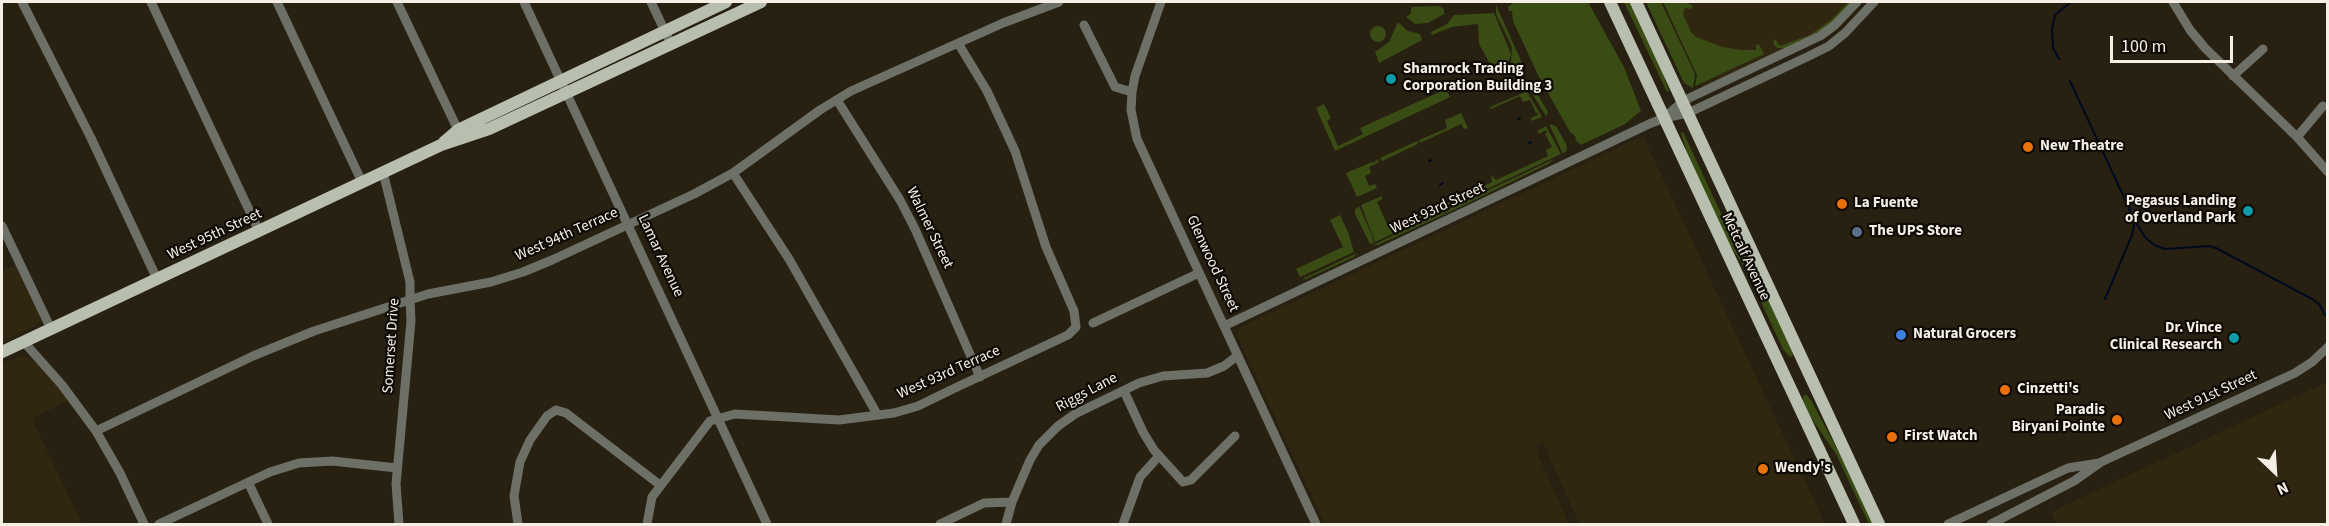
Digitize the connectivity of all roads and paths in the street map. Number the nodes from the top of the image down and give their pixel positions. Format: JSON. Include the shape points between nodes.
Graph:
{"nodes":[{"id":1,"x":21,"y":2,"type":"edge"},
{"id":2,"x":151,"y":2,"type":"edge"},
{"id":3,"x":277,"y":2,"type":"edge"},
{"id":4,"x":397,"y":2,"type":"edge"},
{"id":5,"x":524,"y":2,"type":"edge"},
{"id":6,"x":651,"y":2,"type":"edge"},
{"id":7,"x":726,"y":2,"type":"edge"},
{"id":8,"x":761,"y":2,"type":"edge"},
{"id":9,"x":1059,"y":2,"type":"edge"},
{"id":10,"x":1161,"y":2,"type":"edge"},
{"id":11,"x":1610,"y":2,"type":"edge"},
{"id":12,"x":1636,"y":2,"type":"edge"},
{"id":13,"x":1857,"y":2,"type":"edge"},
{"id":14,"x":1874,"y":2,"type":"edge"},
{"id":15,"x":2174,"y":2,"type":"edge"},
{"id":16,"x":1084,"y":26,"type":"dead end"},
{"id":17,"x":664,"y":31,"type":"junction"},
{"id":18,"x":958,"y":43,"type":"junction"},
{"id":19,"x":671,"y":44,"type":"junction"},
{"id":20,"x":2263,"y":49,"type":"dead end"},
{"id":21,"x":2233,"y":76,"type":"junction"},
{"id":22,"x":561,"y":80,"type":"junction"},
{"id":23,"x":1132,"y":92,"type":"junction"},
{"id":24,"x":567,"y":93,"type":"junction"},
{"id":25,"x":837,"y":100,"type":"junction"},
{"id":26,"x":2323,"y":106,"type":"dead end"},
{"id":27,"x":1686,"y":107,"type":"junction"},
{"id":28,"x":1664,"y":118,"type":"junction"},
{"id":29,"x":458,"y":130,"type":"junction"},
{"id":30,"x":2297,"y":137,"type":"junction"},
{"id":31,"x":441,"y":145,"type":"junction"},
{"id":32,"x":384,"y":172,"type":"junction"},
{"id":33,"x":2328,"y":172,"type":"edge"},
{"id":34,"x":733,"y":173,"type":"junction"},
{"id":35,"x":362,"y":182,"type":"junction"},
{"id":36,"x":628,"y":225,"type":"junction"},
{"id":37,"x":2,"y":226,"type":"edge"},
{"id":38,"x":260,"y":231,"type":"junction"},
{"id":39,"x":1199,"y":273,"type":"junction"},
{"id":40,"x":158,"y":279,"type":"junction"},
{"id":41,"x":410,"y":300,"type":"junction"},
{"id":42,"x":1093,"y":323,"type":"dead end"},
{"id":43,"x":1224,"y":326,"type":"junction"},
{"id":44,"x":51,"y":329,"type":"junction"},
{"id":45,"x":24,"y":341,"type":"junction"},
{"id":46,"x":2328,"y":347,"type":"edge"},
{"id":47,"x":2,"y":352,"type":"edge"},
{"id":48,"x":1238,"y":356,"type":"junction"},
{"id":49,"x":1809,"y":373,"type":"junction"},
{"id":50,"x":980,"y":377,"type":"junction"},
{"id":51,"x":1790,"y":387,"type":"junction"},
{"id":52,"x":1124,"y":391,"type":"junction"},
{"id":53,"x":876,"y":414,"type":"junction"},
{"id":54,"x":718,"y":417,"type":"junction"},
{"id":55,"x":96,"y":430,"type":"junction"},
{"id":56,"x":1235,"y":436,"type":"dead end"},
{"id":57,"x":1159,"y":456,"type":"junction"},
{"id":58,"x":2101,"y":462,"type":"junction"},
{"id":59,"x":397,"y":468,"type":"junction"},
{"id":60,"x":248,"y":482,"type":"junction"},
{"id":61,"x":660,"y":485,"type":"junction"},
{"id":62,"x":1012,"y":502,"type":"junction"},
{"id":63,"x":144,"y":525,"type":"edge"},
{"id":64,"x":159,"y":525,"type":"edge"},
{"id":65,"x":268,"y":525,"type":"edge"},
{"id":66,"x":399,"y":525,"type":"edge"},
{"id":67,"x":518,"y":525,"type":"edge"},
{"id":68,"x":647,"y":525,"type":"edge"},
{"id":69,"x":767,"y":525,"type":"edge"},
{"id":70,"x":940,"y":525,"type":"edge"},
{"id":71,"x":1006,"y":525,"type":"edge"},
{"id":72,"x":1123,"y":525,"type":"edge"},
{"id":73,"x":1316,"y":525,"type":"edge"},
{"id":74,"x":1854,"y":525,"type":"edge"},
{"id":75,"x":1879,"y":525,"type":"edge"},
{"id":76,"x":1948,"y":525,"type":"edge"},
{"id":77,"x":1991,"y":525,"type":"edge"}],
"edges":[{"from":1,"to":40,"type":"street"},
{"from":2,"to":38,"type":"street"},
{"from":3,"to":35,"type":"street"},
{"from":4,"to":29,"type":"street"},
{"from":5,"to":22,"type":"street","name":"Lamar Avenue"},
{"from":6,"to":17,"type":"street"},
{"from":7,"to":17,"type":"main road","name":"West 95th Street"},
{"from":8,"to":19,"type":"main road","name":"West 95th Street"},
{"from":9,"to":18,"type":"street","name":"West 94th Terrace"},
{"from":10,"to":23,"type":"street","name":"Glenwood Street"},
{"from":11,"to":28,"type":"main road","name":"Metcalf Avenue"},
{"from":12,"to":27,"type":"main road","name":"Metcalf Avenue"},
{"from":13,"to":27,"type":"street","name":"West 93rd Street","via":[[1820,36]]},
{"from":14,"to":27,"type":"street","name":"West 93rd Street","via":[[1829,46]]},
{"from":15,"to":21,"type":"street","via":[[2190,30]]},
{"from":16,"to":23,"type":"street","via":[[1115,87]]},
{"from":17,"to":19,"type":"street"},
{"from":17,"to":22,"type":"main road","name":"West 95th Street"},
{"from":18,"to":25,"type":"street","name":"West 94th Terrace"},
{"from":18,"to":50,"type":"street","name":"West 93rd Terrace","via":[[987,91],[1015,151],[1046,247],[1074,311],[1076,327]]},
{"from":19,"to":24,"type":"main road","name":"West 95th Street"},
{"from":20,"to":21,"type":"street"},
{"from":21,"to":30,"type":"street"},
{"from":22,"to":24,"type":"street","name":"Lamar Avenue"},
{"from":22,"to":29,"type":"main road","name":"West 95th Street"},
{"from":23,"to":39,"type":"street","name":"Glenwood Street","via":[[1131,111],[1137,139]]},
{"from":24,"to":31,"type":"main road","name":"West 95th Street","via":[[489,129]]},
{"from":24,"to":36,"type":"street","name":"Lamar Avenue"},
{"from":25,"to":34,"type":"street","name":"West 94th Terrace"},
{"from":25,"to":50,"type":"street","name":"Walmer Street","via":[[887,176],[914,227]]},
{"from":26,"to":30,"type":"street"},
{"from":27,"to":28,"type":"street","name":"West 93rd Street"},
{"from":27,"to":49,"type":"main road","name":"Metcalf Avenue"},
{"from":28,"to":43,"type":"street","name":"West 93rd Street"},
{"from":28,"to":51,"type":"main road","name":"Metcalf Avenue"},
{"from":29,"to":31,"type":"main road","name":"West 95th Street"},
{"from":30,"to":33,"type":"street"},
{"from":31,"to":32,"type":"main road","name":"West 95th Street"},
{"from":32,"to":35,"type":"main road","name":"West 95th Street"},
{"from":32,"to":41,"type":"street","name":"Somerset Drive","via":[[410,282]]},
{"from":34,"to":36,"type":"street","name":"West 94th Terrace"},
{"from":34,"to":53,"type":"street","via":[[789,259]]},
{"from":35,"to":38,"type":"main road","name":"West 95th Street"},
{"from":36,"to":41,"type":"street","name":"West 94th Terrace","via":[[523,272]]},
{"from":36,"to":54,"type":"street","name":"Lamar Avenue"},
{"from":37,"to":44,"type":"street"},
{"from":38,"to":40,"type":"main road","name":"West 95th Street"},
{"from":39,"to":42,"type":"street"},
{"from":39,"to":43,"type":"street","name":"Glenwood Street"},
{"from":40,"to":44,"type":"main road","name":"West 95th Street"},
{"from":41,"to":55,"type":"street","name":"West 94th Terrace","via":[[277,346]]},
{"from":41,"to":59,"type":"street","name":"Somerset Drive"},
{"from":43,"to":48,"type":"street","name":"Glenwood Street"},
{"from":44,"to":45,"type":"main road","name":"West 95th Street"},
{"from":45,"to":47,"type":"main road","name":"West 95th Street"},
{"from":45,"to":55,"type":"street"},
{"from":46,"to":58,"type":"street","name":"West 91st Street","via":[[2295,373]]},
{"from":48,"to":52,"type":"street","name":"Riggs Lane","via":[[1207,373],[1156,378]]},
{"from":48,"to":73,"type":"street","name":"Glenwood Street"},
{"from":49,"to":51,"type":"main road"},
{"from":49,"to":75,"type":"main road","name":"Metcalf Avenue"},
{"from":50,"to":53,"type":"street","name":"West 93rd Terrace","via":[[918,406]]},
{"from":51,"to":74,"type":"main road","name":"Metcalf Avenue"},
{"from":52,"to":57,"type":"street"},
{"from":52,"to":62,"type":"street","name":"Riggs Lane","via":[[1075,414],[1049,434],[1030,460]]},
{"from":53,"to":54,"type":"street","name":"West 93rd Terrace","via":[[852,420],[735,414]]},
{"from":54,"to":61,"type":"street","via":[[702,429]]},
{"from":54,"to":69,"type":"street","name":"Lamar Avenue"},
{"from":55,"to":63,"type":"street"},
{"from":56,"to":57,"type":"street","via":[[1191,480],[1183,482]]},
{"from":57,"to":72,"type":"street","via":[[1140,477]]},
{"from":58,"to":76,"type":"street","name":"West 91st Street","via":[[2068,468]]},
{"from":58,"to":77,"type":"street","name":"West 91st Street","via":[[2074,481]]},
{"from":59,"to":60,"type":"street","via":[[332,461],[298,463]]},
{"from":59,"to":66,"type":"street","name":"Somerset Drive"},
{"from":60,"to":64,"type":"street"},
{"from":60,"to":65,"type":"street"},
{"from":61,"to":67,"type":"street","via":[[566,413],[556,410],[530,440],[520,462],[514,496]]},
{"from":61,"to":68,"type":"street","via":[[649,506]]},
{"from":62,"to":70,"type":"street","via":[[984,503]]},
{"from":62,"to":71,"type":"street","name":"Riggs Lane"}]}
